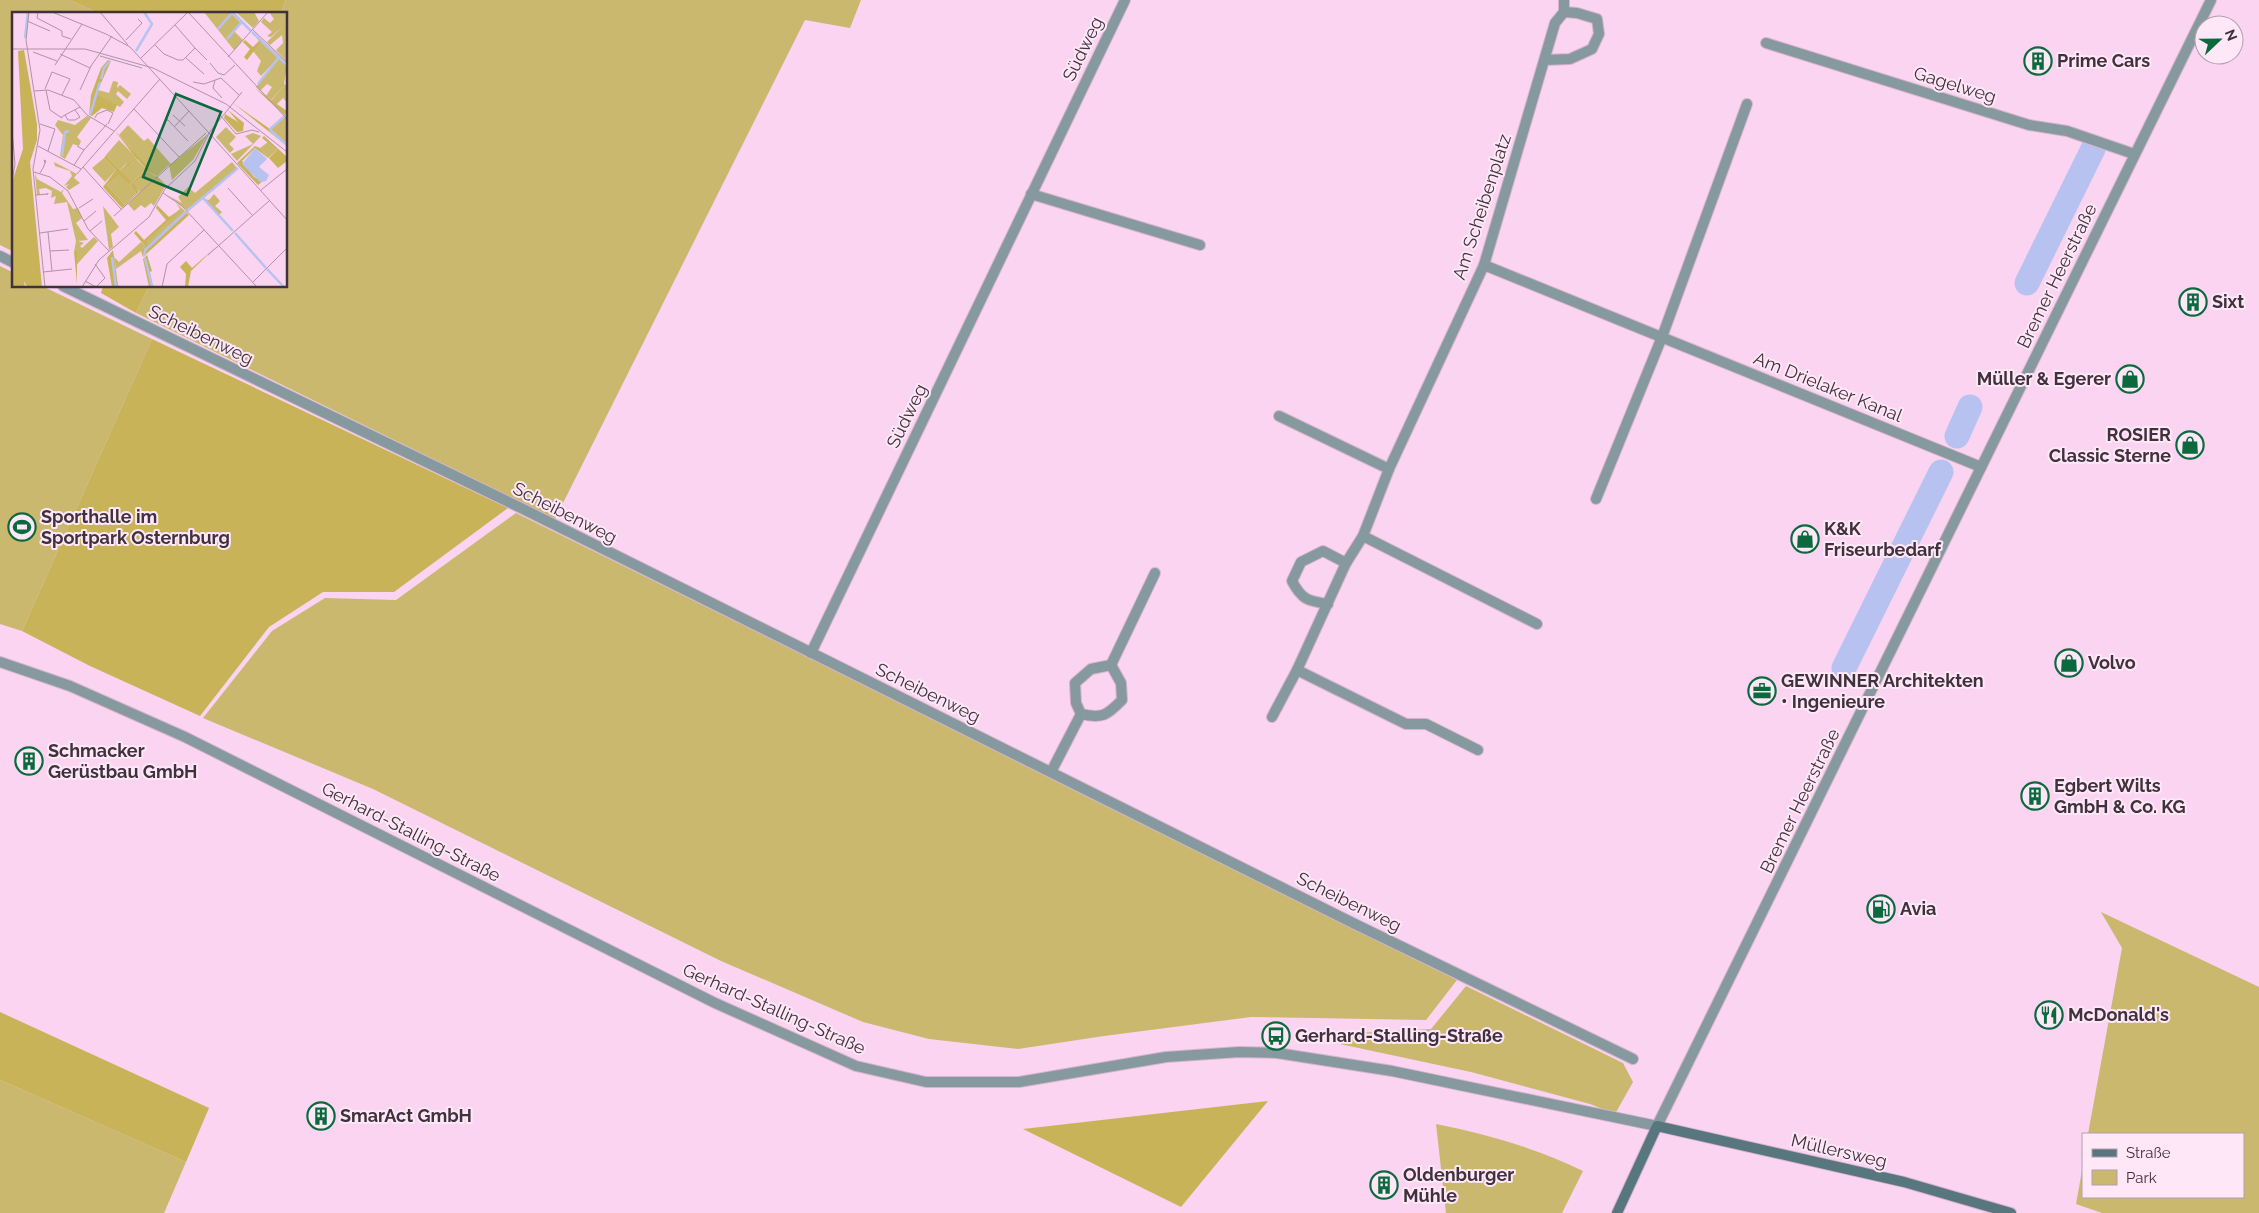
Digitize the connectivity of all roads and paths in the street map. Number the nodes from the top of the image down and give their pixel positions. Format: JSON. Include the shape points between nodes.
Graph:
{"nodes":[{"id":1,"x":1125,"y":0,"type":"edge"},
{"id":2,"x":1564,"y":0,"type":"edge"},
{"id":3,"x":2211,"y":0,"type":"edge"},
{"id":4,"x":1564,"y":12,"type":"junction"},
{"id":5,"x":1766,"y":43,"type":"dead end"},
{"id":6,"x":1545,"y":60,"type":"junction"},
{"id":7,"x":1747,"y":104,"type":"dead end"},
{"id":8,"x":2134,"y":154,"type":"junction"},
{"id":9,"x":1031,"y":194,"type":"junction"},
{"id":10,"x":1200,"y":245,"type":"dead end"},
{"id":11,"x":0,"y":256,"type":"edge"},
{"id":12,"x":12,"y":262,"type":"edge"},
{"id":13,"x":1484,"y":265,"type":"junction"},
{"id":14,"x":67,"y":288,"type":"edge"},
{"id":15,"x":1662,"y":338,"type":"junction"},
{"id":16,"x":1279,"y":416,"type":"dead end"},
{"id":17,"x":1981,"y":467,"type":"junction"},
{"id":18,"x":1389,"y":469,"type":"junction"},
{"id":19,"x":1596,"y":499,"type":"dead end"},
{"id":20,"x":1363,"y":536,"type":"junction"},
{"id":21,"x":1346,"y":563,"type":"junction"},
{"id":22,"x":1155,"y":573,"type":"dead end"},
{"id":23,"x":1328,"y":604,"type":"junction"},
{"id":24,"x":1538,"y":624,"type":"dead end"},
{"id":25,"x":811,"y":653,"type":"junction"},
{"id":26,"x":0,"y":662,"type":"edge"},
{"id":27,"x":1111,"y":665,"type":"junction"},
{"id":28,"x":1297,"y":670,"type":"junction"},
{"id":29,"x":1082,"y":714,"type":"junction"},
{"id":30,"x":1272,"y":718,"type":"dead end"},
{"id":31,"x":1478,"y":750,"type":"dead end"},
{"id":32,"x":1051,"y":772,"type":"junction"},
{"id":33,"x":1633,"y":1059,"type":"dead end"},
{"id":34,"x":1657,"y":1126,"type":"junction"},
{"id":35,"x":1617,"y":1213,"type":"edge"},
{"id":36,"x":2012,"y":1213,"type":"edge"}],
"edges":[{"from":1,"to":9,"type":"street","name":"Südweg"},
{"from":2,"to":4,"type":"street","name":"Am Scheibenplatz"},
{"from":3,"to":8,"type":"street","name":"Bremer Heerstraße"},
{"from":4,"to":6,"type":"street","name":"Am Scheibenplatz","via":[[1555,23]]},
{"from":4,"to":6,"type":"street","via":[[1596,19],[1599,34],[1592,49],[1570,59]]},
{"from":5,"to":8,"type":"street","name":"Gagelweg","via":[[2029,125],[2067,131]]},
{"from":6,"to":13,"type":"street","name":"Am Scheibenplatz"},
{"from":7,"to":15,"type":"street"},
{"from":8,"to":17,"type":"street","name":"Bremer Heerstraße"},
{"from":9,"to":10,"type":"street"},
{"from":9,"to":25,"type":"street","name":"Südweg"},
{"from":11,"to":12,"type":"street"},
{"from":13,"to":15,"type":"street","name":"Am Drielaker Kanal"},
{"from":13,"to":18,"type":"street","name":"Am Scheibenplatz"},
{"from":14,"to":25,"type":"street","name":"Scheibenweg"},
{"from":15,"to":17,"type":"street","name":"Am Drielaker Kanal"},
{"from":15,"to":19,"type":"street"},
{"from":16,"to":18,"type":"street"},
{"from":17,"to":34,"type":"street","name":"Bremer Heerstraße"},
{"from":18,"to":20,"type":"street","name":"Am Scheibenplatz"},
{"from":20,"to":21,"type":"street","name":"Am Scheibenplatz"},
{"from":20,"to":24,"type":"street"},
{"from":21,"to":23,"type":"street","name":"Am Scheibenplatz"},
{"from":21,"to":23,"type":"street","via":[[1323,551],[1302,562],[1292,581],[1300,595]]},
{"from":22,"to":27,"type":"street"},
{"from":23,"to":28,"type":"street","name":"Am Scheibenplatz"},
{"from":25,"to":32,"type":"street","name":"Scheibenweg"},
{"from":26,"to":34,"type":"street","name":"Gerhard-Stalling-Straße","via":[[70,686],[185,737],[715,1003],[856,1066],[926,1082],[1019,1082],[1166,1057],[1277,1053],[1392,1071]]},
{"from":27,"to":29,"type":"street","via":[[1091,669],[1075,683],[1076,703]]},
{"from":27,"to":29,"type":"street","via":[[1121,683],[1122,700],[1108,714],[1095,717]]},
{"from":28,"to":30,"type":"street","name":"Am Scheibenplatz"},
{"from":28,"to":31,"type":"street","via":[[1406,724],[1426,724]]},
{"from":29,"to":32,"type":"street"},
{"from":32,"to":33,"type":"street","name":"Scheibenweg"},
{"from":34,"to":35,"type":"main road","name":"Bremer Heerstraße"},
{"from":34,"to":36,"type":"main road","name":"Müllersweg","via":[[1904,1182]]}]}
